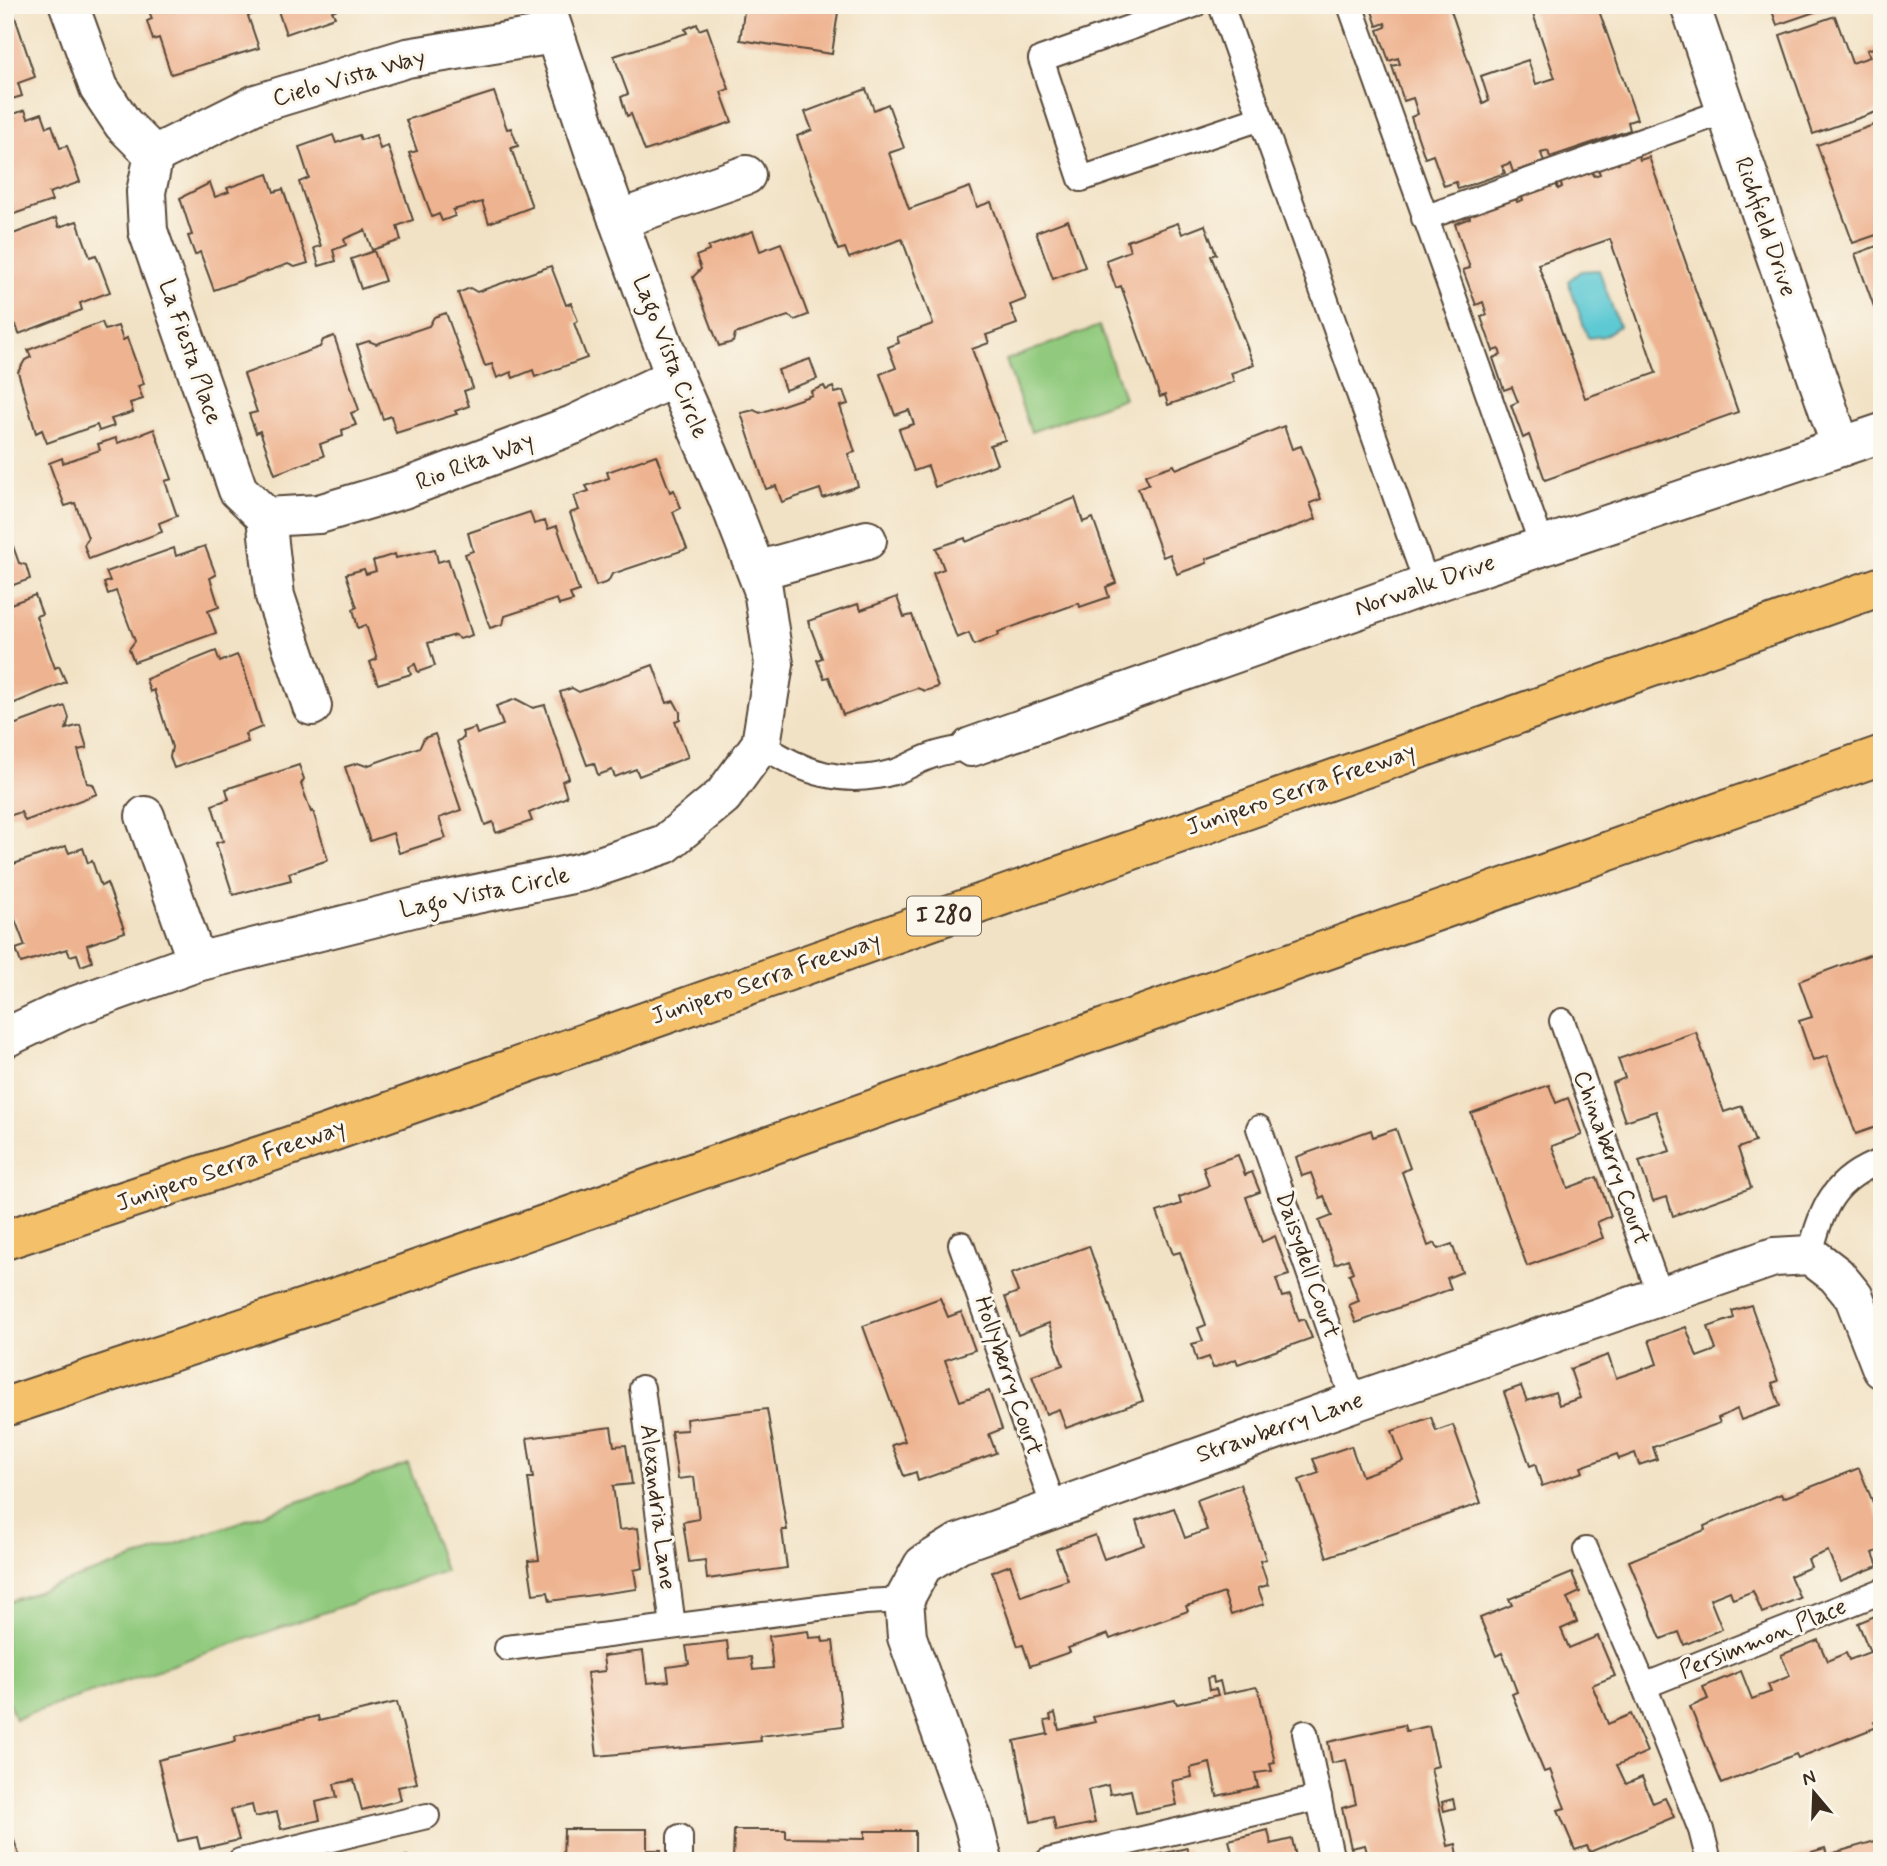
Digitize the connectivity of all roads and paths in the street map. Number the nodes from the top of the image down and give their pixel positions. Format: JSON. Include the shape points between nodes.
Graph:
{"nodes":[{"id":1,"x":69,"y":5,"type":"edge"},
{"id":2,"x":1194,"y":5,"type":"edge"},
{"id":3,"x":1221,"y":5,"type":"edge"},
{"id":4,"x":1350,"y":5,"type":"edge"},
{"id":5,"x":1690,"y":5,"type":"edge"},
{"id":6,"x":550,"y":20,"type":"edge"},
{"id":7,"x":1726,"y":111,"type":"junction"},
{"id":8,"x":1261,"y":118,"type":"junction"},
{"id":9,"x":154,"y":155,"type":"junction"},
{"id":10,"x":746,"y":175,"type":"dead end"},
{"id":11,"x":1424,"y":218,"type":"junction"},
{"id":12,"x":618,"y":220,"type":"junction"},
{"id":13,"x":675,"y":377,"type":"junction"},
{"id":14,"x":1882,"y":433,"type":"edge"},
{"id":15,"x":1841,"y":447,"type":"junction"},
{"id":16,"x":266,"y":517,"type":"junction"},
{"id":17,"x":867,"y":540,"type":"dead end"},
{"id":18,"x":1542,"y":545,"type":"junction"},
{"id":19,"x":757,"y":571,"type":"junction"},
{"id":20,"x":1427,"y":585,"type":"junction"},
{"id":21,"x":1882,"y":586,"type":"edge"},
{"id":22,"x":312,"y":706,"type":"dead end"},
{"id":23,"x":761,"y":744,"type":"junction"},
{"id":24,"x":971,"y":747,"type":"joint"},
{"id":25,"x":1882,"y":755,"type":"edge"},
{"id":26,"x":145,"y":816,"type":"dead end"},
{"id":27,"x":197,"y":962,"type":"junction"},
{"id":28,"x":1562,"y":1021,"type":"dead end"},
{"id":29,"x":5,"y":1038,"type":"edge"},
{"id":30,"x":1259,"y":1128,"type":"dead end"},
{"id":31,"x":1882,"y":1161,"type":"edge"},
{"id":32,"x":5,"y":1240,"type":"edge"},
{"id":33,"x":961,"y":1244,"type":"dead end"},
{"id":34,"x":1810,"y":1255,"type":"junction"},
{"id":35,"x":1660,"y":1295,"type":"junction"},
{"id":36,"x":1882,"y":1369,"type":"edge"},
{"id":37,"x":642,"y":1388,"type":"dead end"},
{"id":38,"x":1354,"y":1402,"type":"junction"},
{"id":39,"x":5,"y":1407,"type":"edge"},
{"id":40,"x":1054,"y":1508,"type":"junction"},
{"id":41,"x":1586,"y":1550,"type":"dead end"},
{"id":42,"x":1882,"y":1591,"type":"edge"},
{"id":43,"x":904,"y":1600,"type":"junction"},
{"id":44,"x":673,"y":1626,"type":"junction"},
{"id":45,"x":507,"y":1648,"type":"dead end"},
{"id":46,"x":1644,"y":1686,"type":"junction"},
{"id":47,"x":1305,"y":1733,"type":"dead end"},
{"id":48,"x":1319,"y":1798,"type":"junction"},
{"id":49,"x":427,"y":1816,"type":"dead end"},
{"id":50,"x":305,"y":1853,"type":"edge"},
{"id":51,"x":240,"y":1861,"type":"edge"},
{"id":52,"x":983,"y":1861,"type":"edge"},
{"id":53,"x":1048,"y":1861,"type":"edge"},
{"id":54,"x":1332,"y":1861,"type":"edge"},
{"id":55,"x":1709,"y":1861,"type":"edge"}],
"edges":[{"from":1,"to":9,"type":"street","via":[[99,88],[123,124]]},
{"from":2,"to":8,"type":"lane","via":[[1041,59],[1081,179]]},
{"from":3,"to":8,"type":"lane"},
{"from":4,"to":11,"type":"lane"},
{"from":5,"to":7,"type":"street","name":"Richfield Drive"},
{"from":6,"to":9,"type":"street","name":"Cielo Vista Way","via":[[256,104]]},
{"from":6,"to":12,"type":"street","name":"Lago Vista Circle"},
{"from":7,"to":11,"type":"lane"},
{"from":7,"to":15,"type":"street","name":"Richfield Drive"},
{"from":8,"to":20,"type":"lane"},
{"from":9,"to":16,"type":"street","name":"La Fiesta Place","via":[[146,192],[148,231],[238,490]]},
{"from":10,"to":12,"type":"street"},
{"from":11,"to":18,"type":"lane"},
{"from":12,"to":13,"type":"street","name":"Lago Vista Circle"},
{"from":13,"to":16,"type":"street","name":"Rio Rita Way","via":[[573,425],[403,489],[319,514]]},
{"from":13,"to":19,"type":"street","name":"Lago Vista Circle"},
{"from":14,"to":15,"type":"street","name":"Norwalk Drive"},
{"from":15,"to":18,"type":"street","name":"Norwalk Drive"},
{"from":16,"to":22,"type":"street","via":[[275,596]]},
{"from":17,"to":19,"type":"street"},
{"from":18,"to":20,"type":"street","name":"Norwalk Drive"},
{"from":19,"to":23,"type":"street","name":"Lago Vista Circle","via":[[774,664]]},
{"from":20,"to":24,"type":"street","name":"Norwalk Drive"},
{"from":21,"to":32,"type":"highway","name":"Junipero Serra Freeway","number":"I 280","via":[[339,1129]]},
{"from":23,"to":24,"type":"lane","via":[[820,775],[857,779]]},
{"from":23,"to":27,"type":"street","name":"Lago Vista Circle","via":[[723,796],[665,844],[582,872],[428,904]]},
{"from":25,"to":39,"type":"highway","via":[[396,1277]]},
{"from":26,"to":27,"type":"street"},
{"from":27,"to":29,"type":"street","name":"Lago Vista Circle","via":[[66,1009]]},
{"from":28,"to":35,"type":"lane","name":"Chinaberry Court"},
{"from":30,"to":38,"type":"lane","name":"Daisydell Court"},
{"from":31,"to":34,"type":"lane","via":[[1836,1187],[1818,1223]]},
{"from":33,"to":40,"type":"lane","name":"Hollyberry Court"},
{"from":34,"to":35,"type":"street","name":"Strawberry Lane","via":[[1774,1257]]},
{"from":34,"to":36,"type":"street","via":[[1854,1297]]},
{"from":35,"to":38,"type":"street","name":"Strawberry Lane"},
{"from":37,"to":44,"type":"lane","name":"Alexandria Lane"},
{"from":38,"to":40,"type":"street","name":"Strawberry Lane"},
{"from":40,"to":43,"type":"street","name":"Strawberry Lane","via":[[959,1543],[923,1565]]},
{"from":41,"to":46,"type":"lane"},
{"from":42,"to":46,"type":"lane","name":"Persimmon Place"},
{"from":43,"to":44,"type":"lane"},
{"from":43,"to":52,"type":"street","via":[[907,1637]]},
{"from":44,"to":45,"type":"lane"},
{"from":46,"to":55,"type":"lane"},
{"from":47,"to":48,"type":"lane"},
{"from":48,"to":53,"type":"lane"},
{"from":48,"to":54,"type":"lane"},
{"from":49,"to":50,"type":"lane"},
{"from":50,"to":51,"type":"lane"}]}
